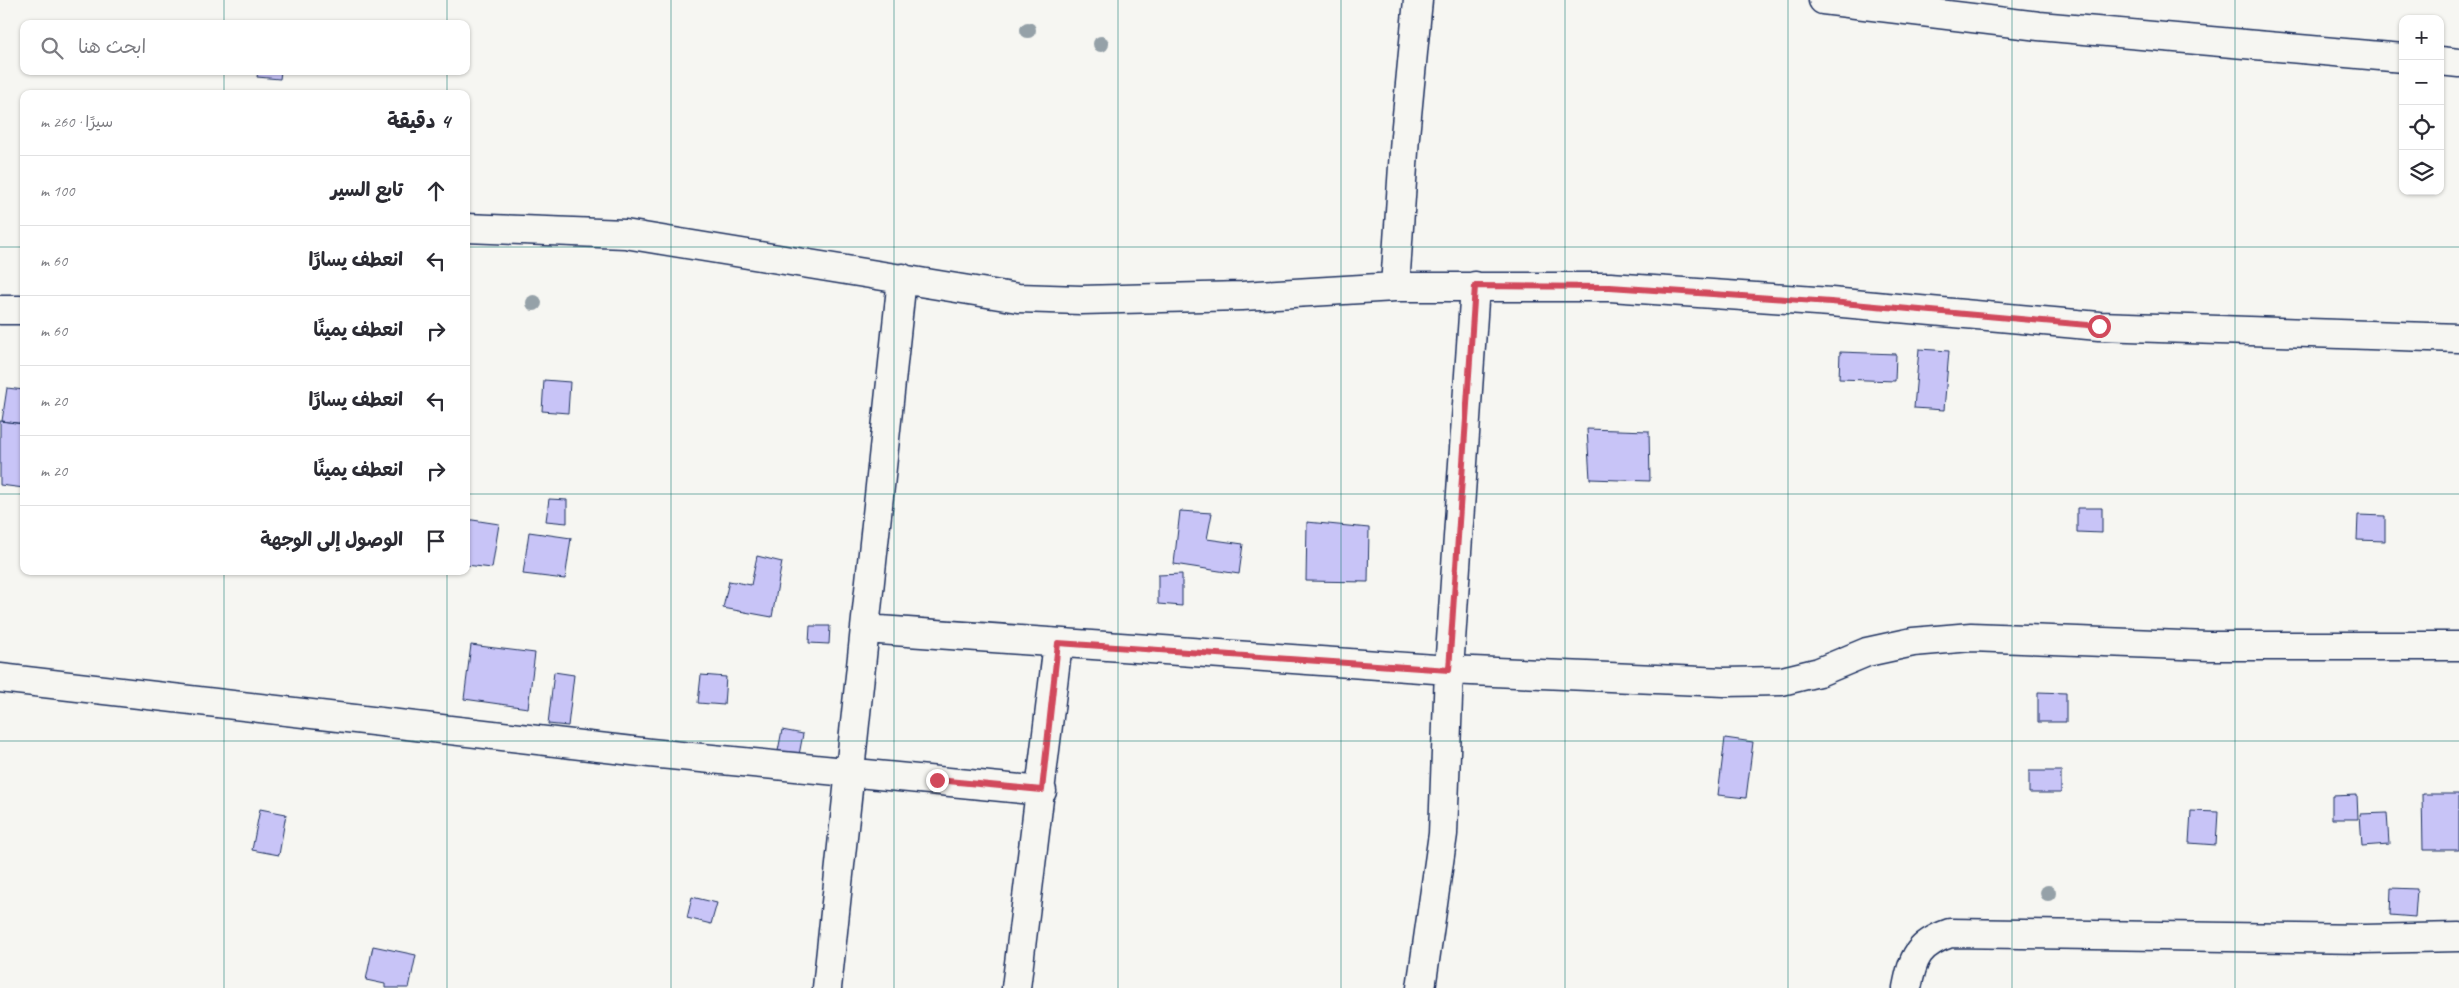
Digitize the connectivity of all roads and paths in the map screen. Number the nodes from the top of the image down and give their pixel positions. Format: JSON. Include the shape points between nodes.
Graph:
{"nodes":[{"id":1,"x":1418,"y":0,"type":"edge"},
{"id":2,"x":1823,"y":0,"type":"edge"},
{"id":3,"x":2399,"y":58,"type":"edge"},
{"id":4,"x":2444,"y":61,"type":"edge"},
{"id":5,"x":2459,"y":63,"type":"edge"},
{"id":6,"x":470,"y":228,"type":"edge"},
{"id":7,"x":902,"y":278,"type":"junction"},
{"id":8,"x":1475,"y":286,"type":"junction"},
{"id":9,"x":1395,"y":287,"type":"junction"},
{"id":10,"x":0,"y":310,"type":"edge"},
{"id":11,"x":20,"y":310,"type":"edge"},
{"id":12,"x":2459,"y":338,"type":"edge"},
{"id":13,"x":865,"y":629,"type":"junction"},
{"id":14,"x":1058,"y":643,"type":"junction"},
{"id":15,"x":2459,"y":646,"type":"edge"},
{"id":16,"x":1449,"y":670,"type":"junction"},
{"id":17,"x":0,"y":678,"type":"edge"},
{"id":18,"x":849,"y":771,"type":"junction"},
{"id":19,"x":1042,"y":790,"type":"junction"},
{"id":20,"x":2459,"y":937,"type":"edge"},
{"id":21,"x":826,"y":988,"type":"edge"},
{"id":22,"x":1016,"y":988,"type":"edge"},
{"id":23,"x":1421,"y":988,"type":"edge"},
{"id":24,"x":1907,"y":988,"type":"edge"}],
"edges":[{"from":1,"to":9,"type":"street"},
{"from":2,"to":3,"type":"street","via":[[2040,26]]},
{"from":4,"to":5,"type":"street"},
{"from":6,"to":7,"type":"street","via":[[625,234]]},
{"from":7,"to":9,"type":"street","via":[[1018,298],[1081,300],[1242,296]]},
{"from":7,"to":13,"type":"street"},
{"from":8,"to":9,"type":"street"},
{"from":8,"to":12,"type":"street","via":[[1610,287],[1831,302],[2099,326]]},
{"from":8,"to":16,"type":"street"},
{"from":10,"to":11,"type":"street"},
{"from":13,"to":14,"type":"street"},
{"from":13,"to":18,"type":"street"},
{"from":14,"to":16,"type":"street"},
{"from":14,"to":19,"type":"street"},
{"from":15,"to":16,"type":"street","via":[[2208,646],[1971,637],[1913,642],[1867,652],[1819,672],[1782,681],[1724,682]]},
{"from":16,"to":23,"type":"street","via":[[1443,834]]},
{"from":17,"to":18,"type":"street","via":[[650,754]]},
{"from":18,"to":19,"type":"street"},
{"from":18,"to":21,"type":"street"},
{"from":19,"to":22,"type":"street"},
{"from":20,"to":24,"type":"street","via":[[2364,939],[1950,933],[1933,939],[1918,952]]}]}
